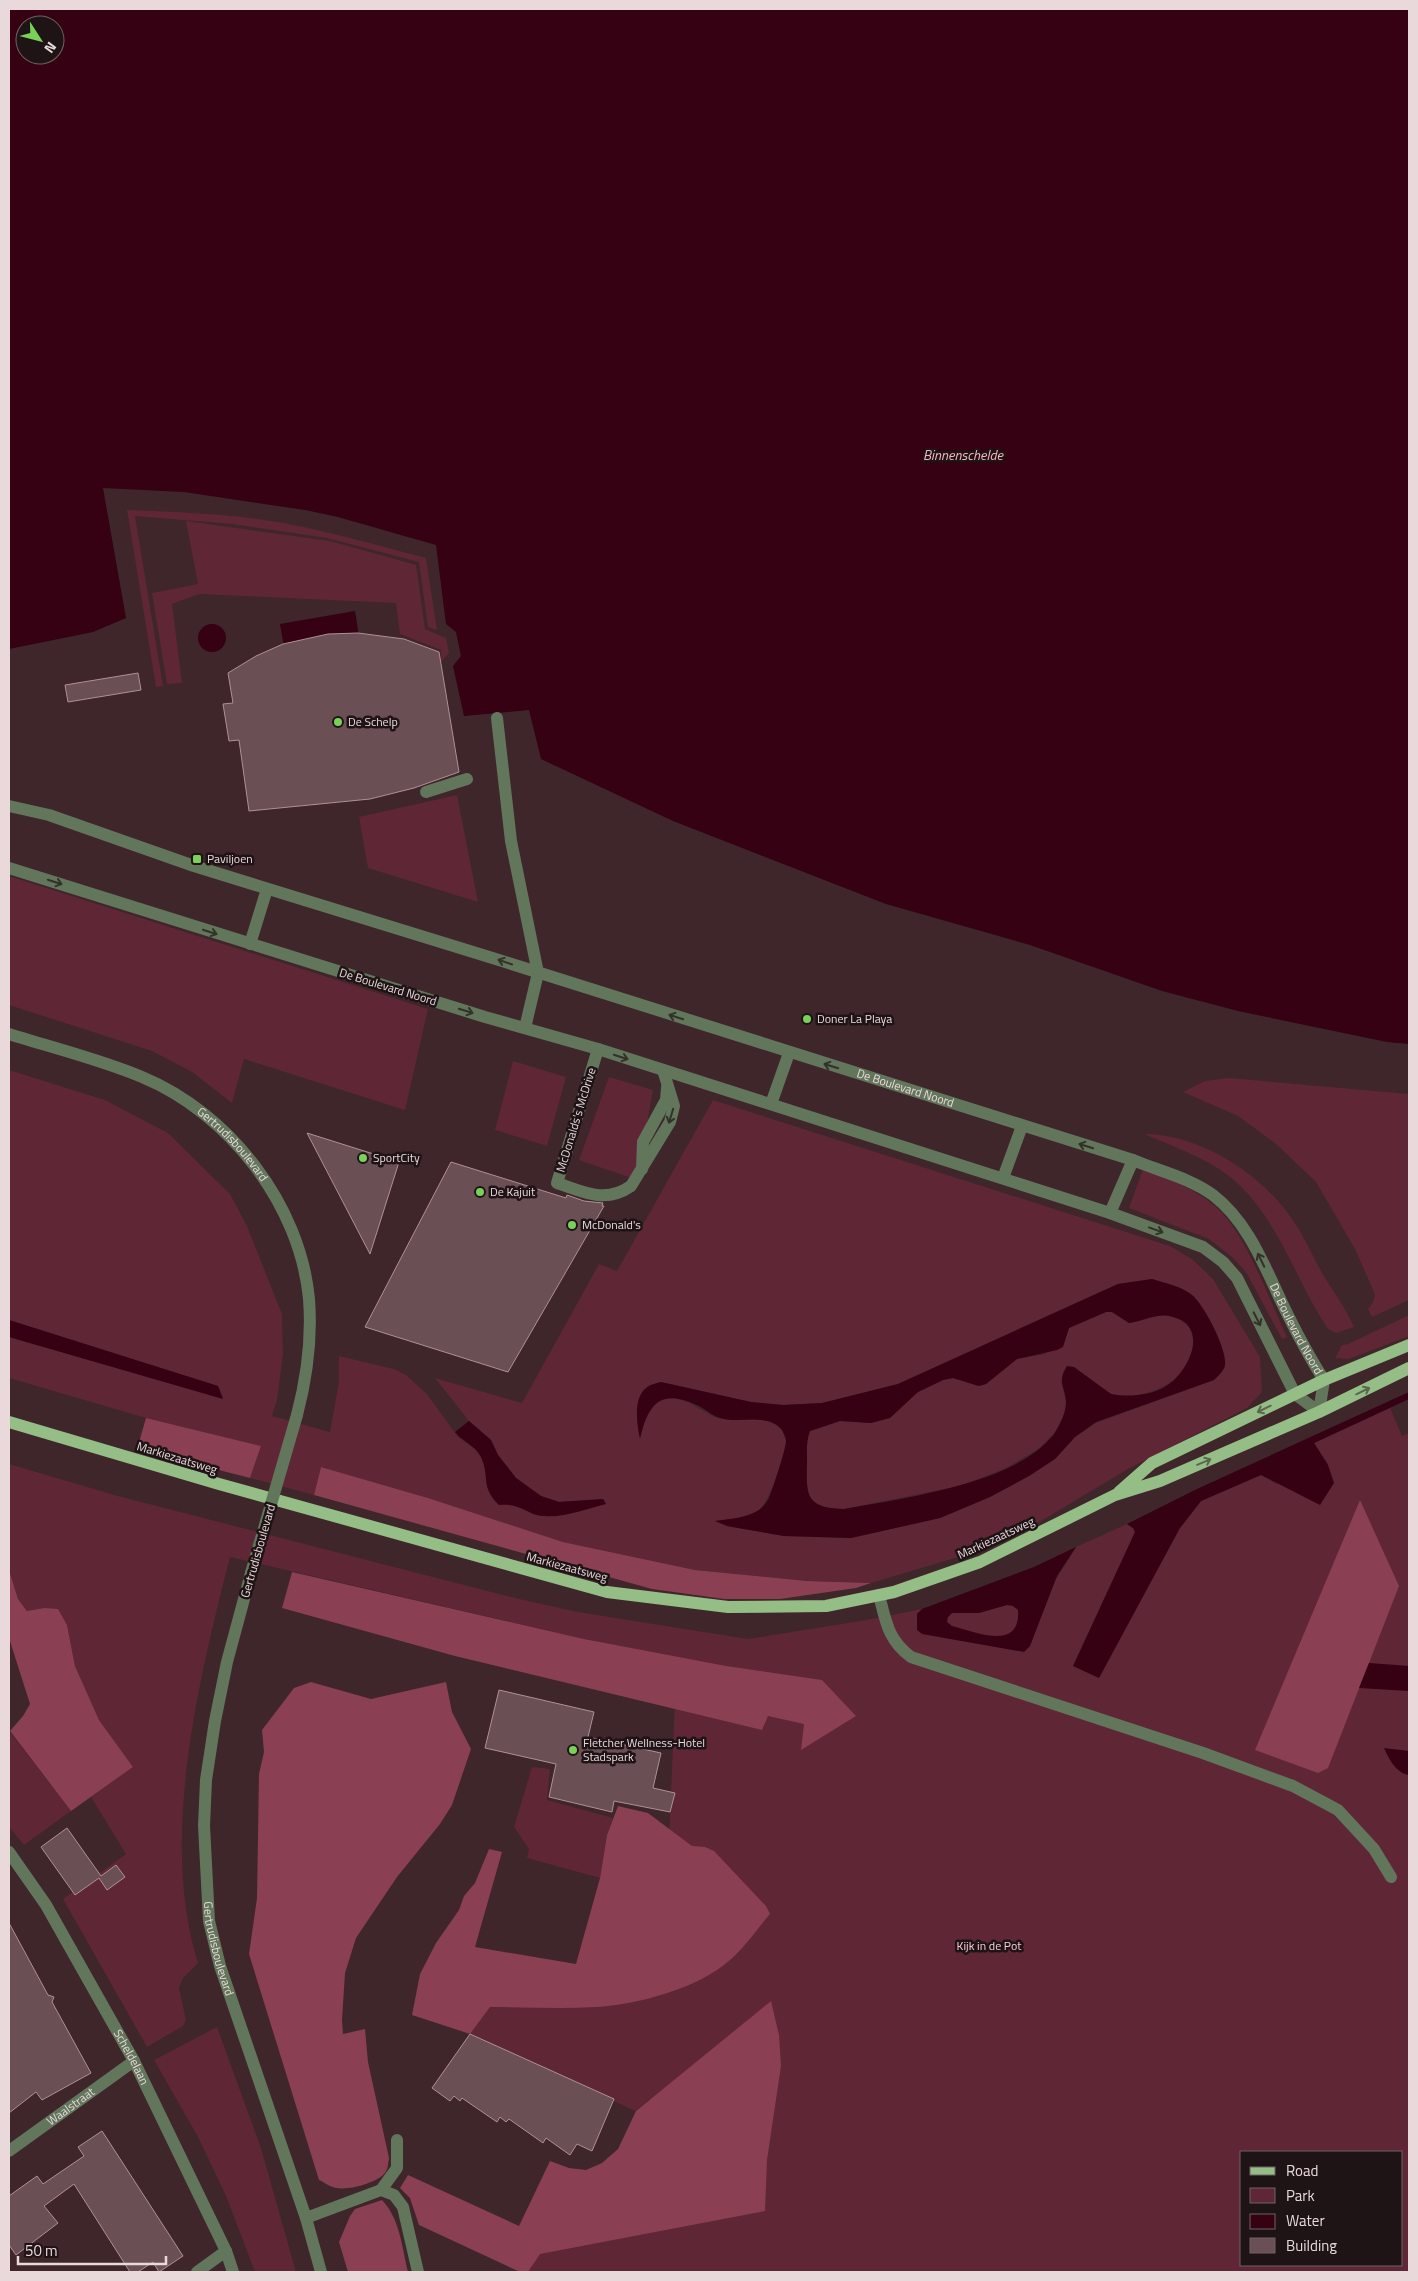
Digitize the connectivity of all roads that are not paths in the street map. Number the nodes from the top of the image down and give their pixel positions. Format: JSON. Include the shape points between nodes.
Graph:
{"nodes":[{"id":1,"x":497,"y":718,"type":"dead end"},
{"id":2,"x":467,"y":779,"type":"dead end"},
{"id":3,"x":426,"y":792,"type":"dead end"},
{"id":4,"x":9,"y":806,"type":"edge"},
{"id":5,"x":9,"y":868,"type":"edge"},
{"id":6,"x":267,"y":889,"type":"junction"},
{"id":7,"x":250,"y":944,"type":"junction"},
{"id":8,"x":538,"y":973,"type":"junction"},
{"id":9,"x":525,"y":1028,"type":"junction"},
{"id":10,"x":9,"y":1034,"type":"edge"},
{"id":11,"x":598,"y":1049,"type":"junction"},
{"id":12,"x":788,"y":1053,"type":"junction"},
{"id":13,"x":662,"y":1070,"type":"junction"},
{"id":14,"x":771,"y":1104,"type":"junction"},
{"id":15,"x":1022,"y":1126,"type":"junction"},
{"id":16,"x":1133,"y":1160,"type":"junction"},
{"id":17,"x":1003,"y":1178,"type":"junction"},
{"id":18,"x":1110,"y":1213,"type":"junction"},
{"id":19,"x":1409,"y":1345,"type":"edge"},
{"id":20,"x":1409,"y":1368,"type":"edge"},
{"id":21,"x":1324,"y":1380,"type":"junction"},
{"id":22,"x":1295,"y":1394,"type":"junction"},
{"id":23,"x":1319,"y":1412,"type":"junction"},
{"id":24,"x":9,"y":1422,"type":"edge"},
{"id":25,"x":1115,"y":1495,"type":"junction"},
{"id":26,"x":879,"y":1595,"type":"junction"},
{"id":27,"x":9,"y":1852,"type":"edge"},
{"id":28,"x":1391,"y":1877,"type":"dead end"},
{"id":29,"x":134,"y":2061,"type":"junction"},
{"id":30,"x":397,"y":2140,"type":"dead end"},
{"id":31,"x":9,"y":2151,"type":"edge"},
{"id":32,"x":381,"y":2190,"type":"junction"},
{"id":33,"x":306,"y":2218,"type":"junction"},
{"id":34,"x":226,"y":2251,"type":"junction"},
{"id":35,"x":197,"y":2272,"type":"edge"},
{"id":36,"x":233,"y":2272,"type":"edge"},
{"id":37,"x":321,"y":2272,"type":"edge"},
{"id":38,"x":418,"y":2272,"type":"edge"}],
"edges":[{"from":1,"to":8,"type":"street","via":[[511,841]]},
{"from":2,"to":3,"type":"street"},
{"from":4,"to":6,"type":"street","name":"De Boulevard Noord","via":[[49,816]]},
{"from":5,"to":7,"type":"street","name":"De Boulevard Noord","one_way":true},
{"from":6,"to":7,"type":"street"},
{"from":8,"to":6,"type":"street","name":"De Boulevard Noord","one_way":true},
{"from":7,"to":9,"type":"street","name":"De Boulevard Noord","one_way":true},
{"from":8,"to":9,"type":"street"},
{"from":12,"to":8,"type":"street","name":"De Boulevard Noord","one_way":true},
{"from":9,"to":11,"type":"street","name":"De Boulevard Noord"},
{"from":10,"to":33,"type":"street","name":"Gertrudisboulevard","bridge":true,"via":[[142,1077],[183,1099],[228,1134],[260,1172],[284,1213],[301,1262],[308,1298],[308,1360],[297,1415],[227,1662],[206,1780],[204,1826],[209,1921],[220,1966]]},
{"from":11,"to":13,"type":"street","name":"De Boulevard Noord","one_way":true},
{"from":13,"to":11,"type":"street","name":"McDonalds's McDrive","one_way":true,"via":[[674,1106],[670,1122],[631,1186],[623,1193],[598,1196],[557,1183]]},
{"from":12,"to":14,"type":"street"},
{"from":15,"to":12,"type":"street","name":"De Boulevard Noord","one_way":true},
{"from":13,"to":14,"type":"street","name":"De Boulevard Noord"},
{"from":14,"to":17,"type":"street","name":"De Boulevard Noord"},
{"from":16,"to":15,"type":"street","name":"De Boulevard Noord","one_way":true},
{"from":15,"to":17,"type":"street"},
{"from":16,"to":18,"type":"street"},
{"from":21,"to":16,"type":"street","name":"De Boulevard Noord","one_way":true,"via":[[1298,1337],[1254,1245],[1230,1211],[1198,1186]]},
{"from":17,"to":18,"type":"street","name":"De Boulevard Noord"},
{"from":18,"to":22,"type":"street","name":"De Boulevard Noord","one_way":true,"via":[[1203,1247],[1223,1262],[1237,1278]]},
{"from":19,"to":21,"type":"main road","name":"Markiezaatsweg"},
{"from":23,"to":20,"type":"main road","name":"Markiezaatsweg","one_way":true},
{"from":21,"to":22,"type":"main road","name":"Markiezaatsweg"},
{"from":21,"to":23,"type":"street","name":"De Boulevard Noord"},
{"from":22,"to":23,"type":"street","name":"De Boulevard Noord"},
{"from":22,"to":25,"type":"main road","name":"Markiezaatsweg","one_way":true,"via":[[1152,1463]]},
{"from":25,"to":23,"type":"main road","name":"Markiezaatsweg","one_way":true,"via":[[1160,1481]]},
{"from":24,"to":26,"type":"main road","name":"Markiezaatsweg","via":[[607,1592],[728,1606],[826,1606]]},
{"from":25,"to":26,"type":"main road","name":"Markiezaatsweg","via":[[980,1562]]},
{"from":26,"to":28,"type":"street","via":[[887,1629],[897,1647],[911,1658],[1203,1753],[1292,1786],[1338,1810],[1374,1848]]},
{"from":27,"to":29,"type":"street","name":"Scheldelaan","via":[[46,1905]]},
{"from":29,"to":31,"type":"street","name":"Waalstraat"},
{"from":29,"to":34,"type":"street","name":"Scheldelaan"},
{"from":30,"to":32,"type":"street","via":[[397,2168]]},
{"from":32,"to":33,"type":"street"},
{"from":32,"to":38,"type":"street","via":[[394,2195],[403,2207]]},
{"from":33,"to":37,"type":"street","name":"Gertrudisboulevard"},
{"from":34,"to":35,"type":"street"},
{"from":34,"to":36,"type":"street","name":"Scheldelaan"}]}
